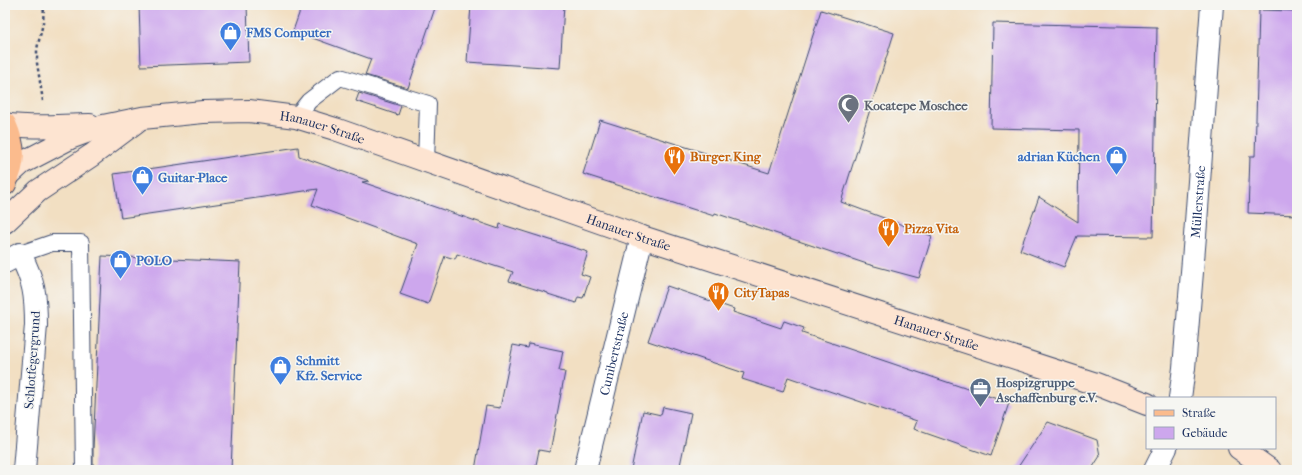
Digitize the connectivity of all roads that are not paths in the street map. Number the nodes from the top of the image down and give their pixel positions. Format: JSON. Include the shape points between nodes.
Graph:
{"nodes":[{"id":1,"x":1212,"y":5,"type":"edge"},
{"id":2,"x":296,"y":117,"type":"junction"},
{"id":3,"x":142,"y":118,"type":"junction"},
{"id":4,"x":5,"y":124,"type":"edge"},
{"id":5,"x":103,"y":126,"type":"junction"},
{"id":6,"x":426,"y":162,"type":"junction"},
{"id":7,"x":8,"y":179,"type":"edge"},
{"id":8,"x":5,"y":222,"type":"edge"},
{"id":9,"x":642,"y":237,"type":"junction"},
{"id":10,"x":13,"y":258,"type":"edge"},
{"id":11,"x":1180,"y":397,"type":"edge"},
{"id":12,"x":1146,"y":404,"type":"edge"},
{"id":13,"x":1166,"y":449,"type":"edge"},
{"id":14,"x":1240,"y":449,"type":"edge"},
{"id":15,"x":24,"y":470,"type":"edge"},
{"id":16,"x":84,"y":470,"type":"edge"},
{"id":17,"x":585,"y":470,"type":"edge"},
{"id":18,"x":1155,"y":470,"type":"edge"},
{"id":19,"x":1270,"y":470,"type":"edge"}],
"edges":[{"from":1,"to":11,"type":"street","name":"Müllerstraße","via":[[1196,236]]},
{"from":2,"to":3,"type":"main road","name":"Hanauer Straße","via":[[226,111]]},
{"from":2,"to":6,"type":"main road","name":"Hanauer Straße"},
{"from":2,"to":6,"type":"lane","via":[[309,101],[340,77],[428,104]]},
{"from":3,"to":5,"type":"main road","name":"Hanauer Straße"},
{"from":3,"to":8,"type":"main road","via":[[38,191]]},
{"from":4,"to":5,"type":"main road","name":"Hanauer Straße","via":[[22,127]]},
{"from":4,"to":7,"type":"main road","via":[[12,139],[14,157]]},
{"from":5,"to":7,"type":"main road","name":"Hanauer Straße","via":[[70,138],[22,163]]},
{"from":6,"to":9,"type":"main road","name":"Hanauer Straße"},
{"from":9,"to":12,"type":"main road","name":"Hanauer Straße","via":[[1081,379]]},
{"from":9,"to":17,"type":"street","name":"Cunibertstraße"},
{"from":10,"to":15,"type":"street","name":"Schlotfegergrund","via":[[28,269],[34,285],[36,304]]},
{"from":10,"to":16,"type":"lane","via":[[52,243],[81,243]]},
{"from":13,"to":18,"type":"street"},
{"from":14,"to":19,"type":"main road"}]}
